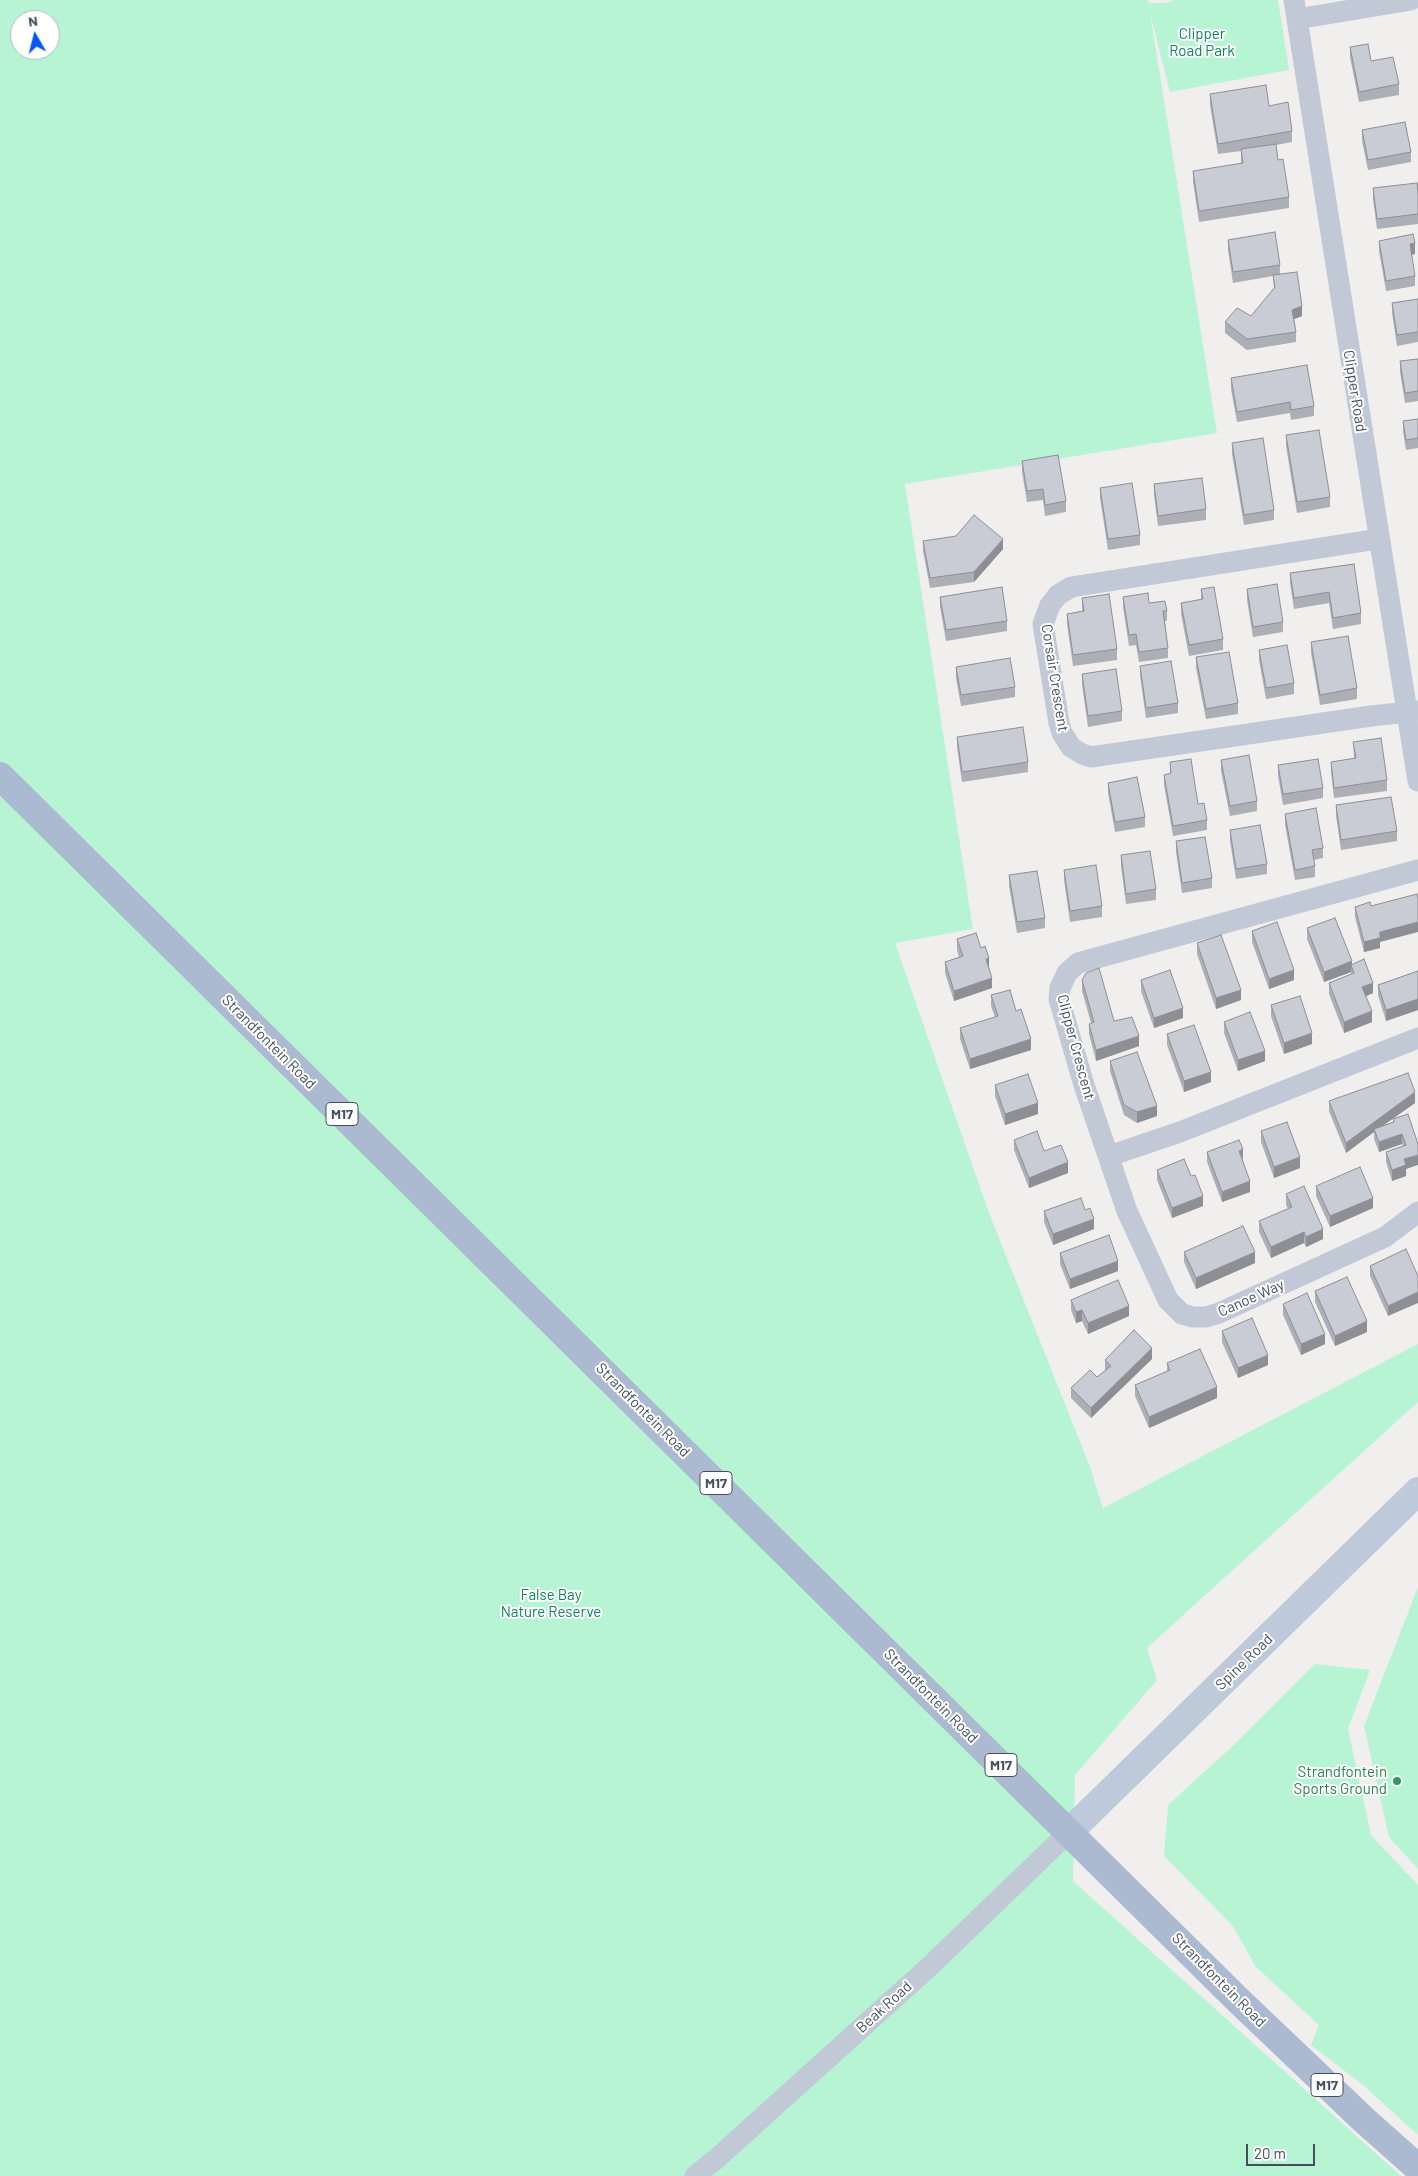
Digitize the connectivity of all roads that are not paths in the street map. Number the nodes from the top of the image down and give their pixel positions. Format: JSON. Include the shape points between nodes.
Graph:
{"nodes":[{"id":1,"x":1411,"y":0,"type":"edge"},
{"id":2,"x":1296,"y":10,"type":"edge"},
{"id":3,"x":1378,"y":539,"type":"junction"},
{"id":4,"x":1412,"y":712,"type":"edge"},
{"id":5,"x":0,"y":776,"type":"edge"},
{"id":6,"x":1418,"y":781,"type":"edge"},
{"id":7,"x":1418,"y":870,"type":"edge"},
{"id":8,"x":1418,"y":1038,"type":"edge"},
{"id":9,"x":1109,"y":1156,"type":"junction"},
{"id":10,"x":1418,"y":1212,"type":"edge"},
{"id":11,"x":1418,"y":1491,"type":"edge"},
{"id":12,"x":1070,"y":1832,"type":"junction"},
{"id":13,"x":1418,"y":2168,"type":"edge"},
{"id":14,"x":694,"y":2176,"type":"edge"}],
"edges":[{"from":1,"to":2,"type":"street"},
{"from":2,"to":3,"type":"street","name":"Clipper Road"},
{"from":3,"to":4,"type":"street","name":"Clipper Road"},
{"from":3,"to":4,"type":"street","name":"Corsair Crescent","via":[[1071,587],[1050,605],[1043,624],[1058,723],[1070,747],[1091,757]]},
{"from":4,"to":6,"type":"street","name":"Clipper Road"},
{"from":5,"to":12,"type":"main road","name":"Strandfontein Road","number":"M17"},
{"from":7,"to":9,"type":"street","name":"Clipper Crescent","via":[[1078,963],[1067,973],[1059,999]]},
{"from":8,"to":9,"type":"street","via":[[1180,1132]]},
{"from":9,"to":10,"type":"street","name":"Canoe Way","via":[[1126,1211],[1168,1300],[1174,1309],[1193,1317],[1219,1313],[1386,1237]]},
{"from":11,"to":12,"type":"main road","name":"Spine Road"},
{"from":12,"to":13,"type":"main road","name":"Strandfontein Road","number":"M17","via":[[1282,2042]]},
{"from":12,"to":14,"type":"street","name":"Beak Road","via":[[930,1966]]}]}
